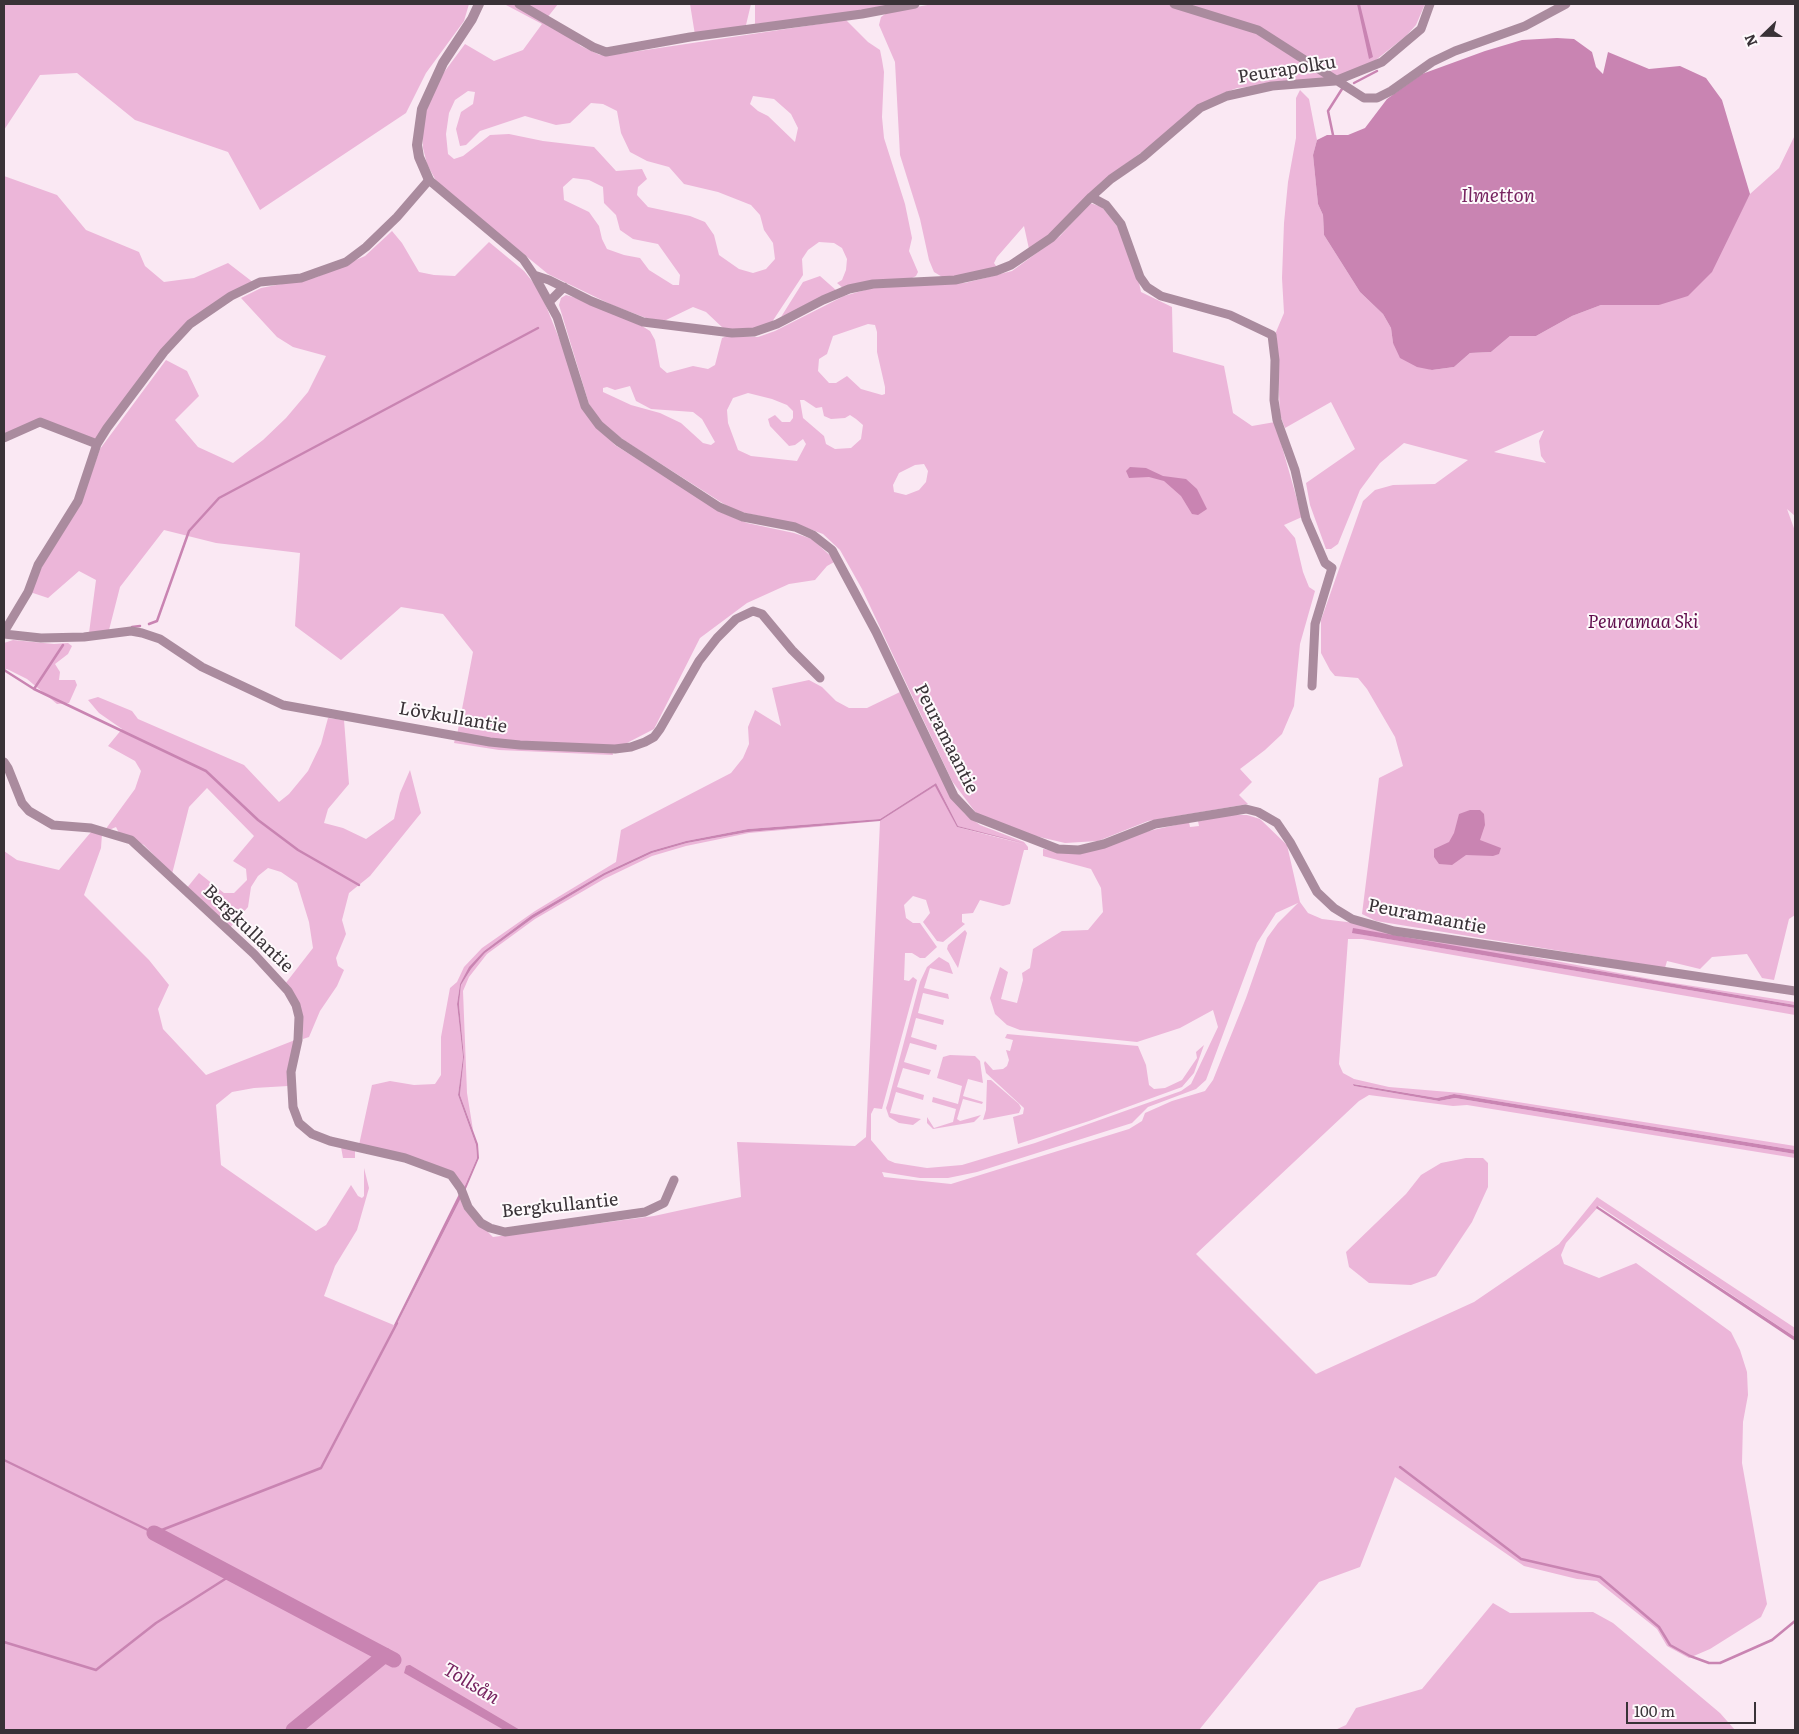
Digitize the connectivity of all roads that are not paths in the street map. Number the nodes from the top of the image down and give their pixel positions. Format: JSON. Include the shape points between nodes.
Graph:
{"nodes":[{"id":1,"x":479,"y":4,"type":"edge"},
{"id":2,"x":519,"y":4,"type":"edge"},
{"id":3,"x":915,"y":4,"type":"edge"},
{"id":4,"x":1174,"y":4,"type":"edge"},
{"id":5,"x":1430,"y":4,"type":"edge"},
{"id":6,"x":1566,"y":4,"type":"edge"},
{"id":7,"x":1335,"y":81,"type":"junction"},
{"id":8,"x":429,"y":180,"type":"junction"},
{"id":9,"x":1091,"y":197,"type":"junction"},
{"id":10,"x":534,"y":275,"type":"junction"},
{"id":11,"x":564,"y":287,"type":"junction"},
{"id":12,"x":550,"y":301,"type":"junction"},
{"id":13,"x":4,"y":438,"type":"edge"},
{"id":14,"x":98,"y":444,"type":"junction"},
{"id":15,"x":4,"y":633,"type":"edge"},
{"id":16,"x":820,"y":678,"type":"dead end"},
{"id":17,"x":1312,"y":686,"type":"dead end"},
{"id":18,"x":4,"y":762,"type":"edge"},
{"id":19,"x":1795,"y":991,"type":"edge"},
{"id":20,"x":674,"y":1180,"type":"dead end"}],
"edges":[{"from":1,"to":8,"type":"street","via":[[443,63],[422,109],[417,145]]},
{"from":2,"to":3,"type":"street","via":[[606,52]]},
{"from":4,"to":7,"type":"street","via":[[1258,30]]},
{"from":5,"to":7,"type":"street","name":"Peurapolku","via":[[1421,29],[1382,62]]},
{"from":6,"to":7,"type":"street","via":[[1525,26],[1432,62],[1391,92],[1377,98],[1364,98]]},
{"from":7,"to":9,"type":"street","name":"Peurapolku","via":[[1272,86],[1227,96],[1200,108]]},
{"from":8,"to":10,"type":"street","name":"Peuramaantie","via":[[522,259]]},
{"from":8,"to":14,"type":"street","via":[[397,217],[346,262],[301,278],[260,282],[231,296],[190,324],[164,352]]},
{"from":9,"to":11,"type":"street","name":"Peurapolku","via":[[1051,238],[1011,265],[955,280],[873,284],[849,289],[754,332],[732,333],[643,322]]},
{"from":9,"to":17,"type":"street","via":[[1106,205],[1121,224],[1140,277],[1147,287],[1161,296],[1230,315],[1272,335],[1277,420],[1295,470],[1306,519],[1325,563],[1332,568],[1315,624]]},
{"from":10,"to":11,"type":"street","name":"Peurapolku"},
{"from":10,"to":12,"type":"street","name":"Peuramaantie"},
{"from":11,"to":12,"type":"street"},
{"from":12,"to":19,"type":"street","name":"Peuramaantie","via":[[563,331],[585,406],[599,425],[619,442],[719,506],[743,517],[795,527],[813,535],[832,550],[876,632],[954,796],[973,816],[1058,849],[1079,850],[1155,824],[1246,809],[1277,823],[1317,892],[1352,919],[1394,931]]},
{"from":13,"to":14,"type":"street","via":[[40,422]]},
{"from":14,"to":15,"type":"street","via":[[78,501],[38,565],[28,592]]},
{"from":15,"to":16,"type":"street","name":"Lövkullantie","via":[[41,638],[131,631],[142,633],[160,639],[202,667],[283,705],[520,745],[616,748],[631,747],[654,737],[699,661],[717,638],[736,618],[753,611],[762,614]]},
{"from":18,"to":20,"type":"street","name":"Bergkullantie","via":[[22,803],[29,811],[53,825],[91,828],[131,840],[254,954],[282,985],[296,1005],[299,1017],[291,1072],[293,1107],[299,1122],[312,1134],[405,1158],[451,1175],[468,1207],[481,1223],[505,1232],[646,1212],[664,1203]]}]}
